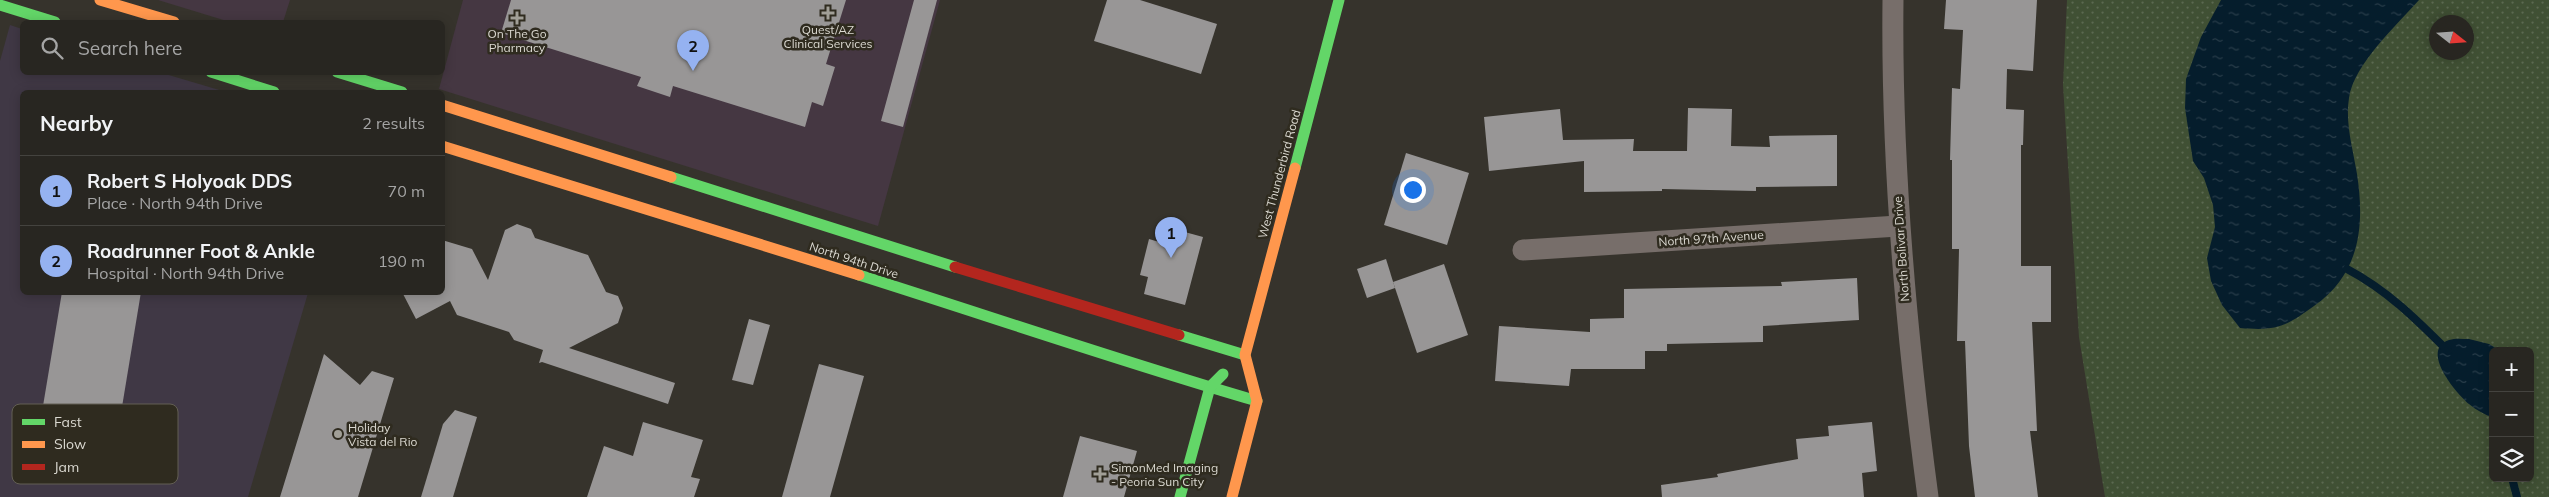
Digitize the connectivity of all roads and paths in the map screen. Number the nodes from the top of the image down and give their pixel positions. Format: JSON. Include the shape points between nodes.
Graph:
{"nodes":[{"id":1,"x":100,"y":0,"type":"edge"},
{"id":2,"x":1339,"y":0,"type":"edge"},
{"id":3,"x":1893,"y":0,"type":"edge"},
{"id":4,"x":0,"y":5,"type":"edge"},
{"id":5,"x":49,"y":20,"type":"edge"},
{"id":6,"x":167,"y":20,"type":"edge"},
{"id":7,"x":222,"y":75,"type":"edge"},
{"id":8,"x":347,"y":75,"type":"edge"},
{"id":9,"x":271,"y":88,"type":"edge"},
{"id":10,"x":396,"y":90,"type":"edge"},
{"id":11,"x":445,"y":106,"type":"edge"},
{"id":12,"x":445,"y":147,"type":"edge"},
{"id":13,"x":1898,"y":226,"type":"junction"},
{"id":14,"x":1523,"y":250,"type":"dead end"},
{"id":15,"x":1238,"y":362,"type":"junction"},
{"id":16,"x":1210,"y":386,"type":"junction"},
{"id":17,"x":1257,"y":401,"type":"junction"},
{"id":18,"x":1180,"y":497,"type":"edge"},
{"id":19,"x":1232,"y":497,"type":"edge"},
{"id":20,"x":1928,"y":497,"type":"edge"}],
"edges":[{"from":1,"to":6,"type":"street"},
{"from":2,"to":15,"type":"street","name":"West Thunderbird Road"},
{"from":3,"to":13,"type":"street","name":"North Bolivar Drive"},
{"from":4,"to":5,"type":"street"},
{"from":7,"to":9,"type":"street"},
{"from":8,"to":10,"type":"street"},
{"from":11,"to":15,"type":"street","name":"North 94th Drive"},
{"from":12,"to":16,"type":"street","name":"North 94th Drive","via":[[1046,329],[1127,363]]},
{"from":13,"to":14,"type":"street","name":"North 97th Avenue"},
{"from":13,"to":20,"type":"street","name":"North Bolivar Drive"},
{"from":15,"to":16,"type":"street"},
{"from":15,"to":17,"type":"street","name":"West Thunderbird Road"},
{"from":16,"to":17,"type":"street","name":"North 94th Drive"},
{"from":16,"to":18,"type":"street"},
{"from":17,"to":19,"type":"street","name":"West Thunderbird Road"}]}
